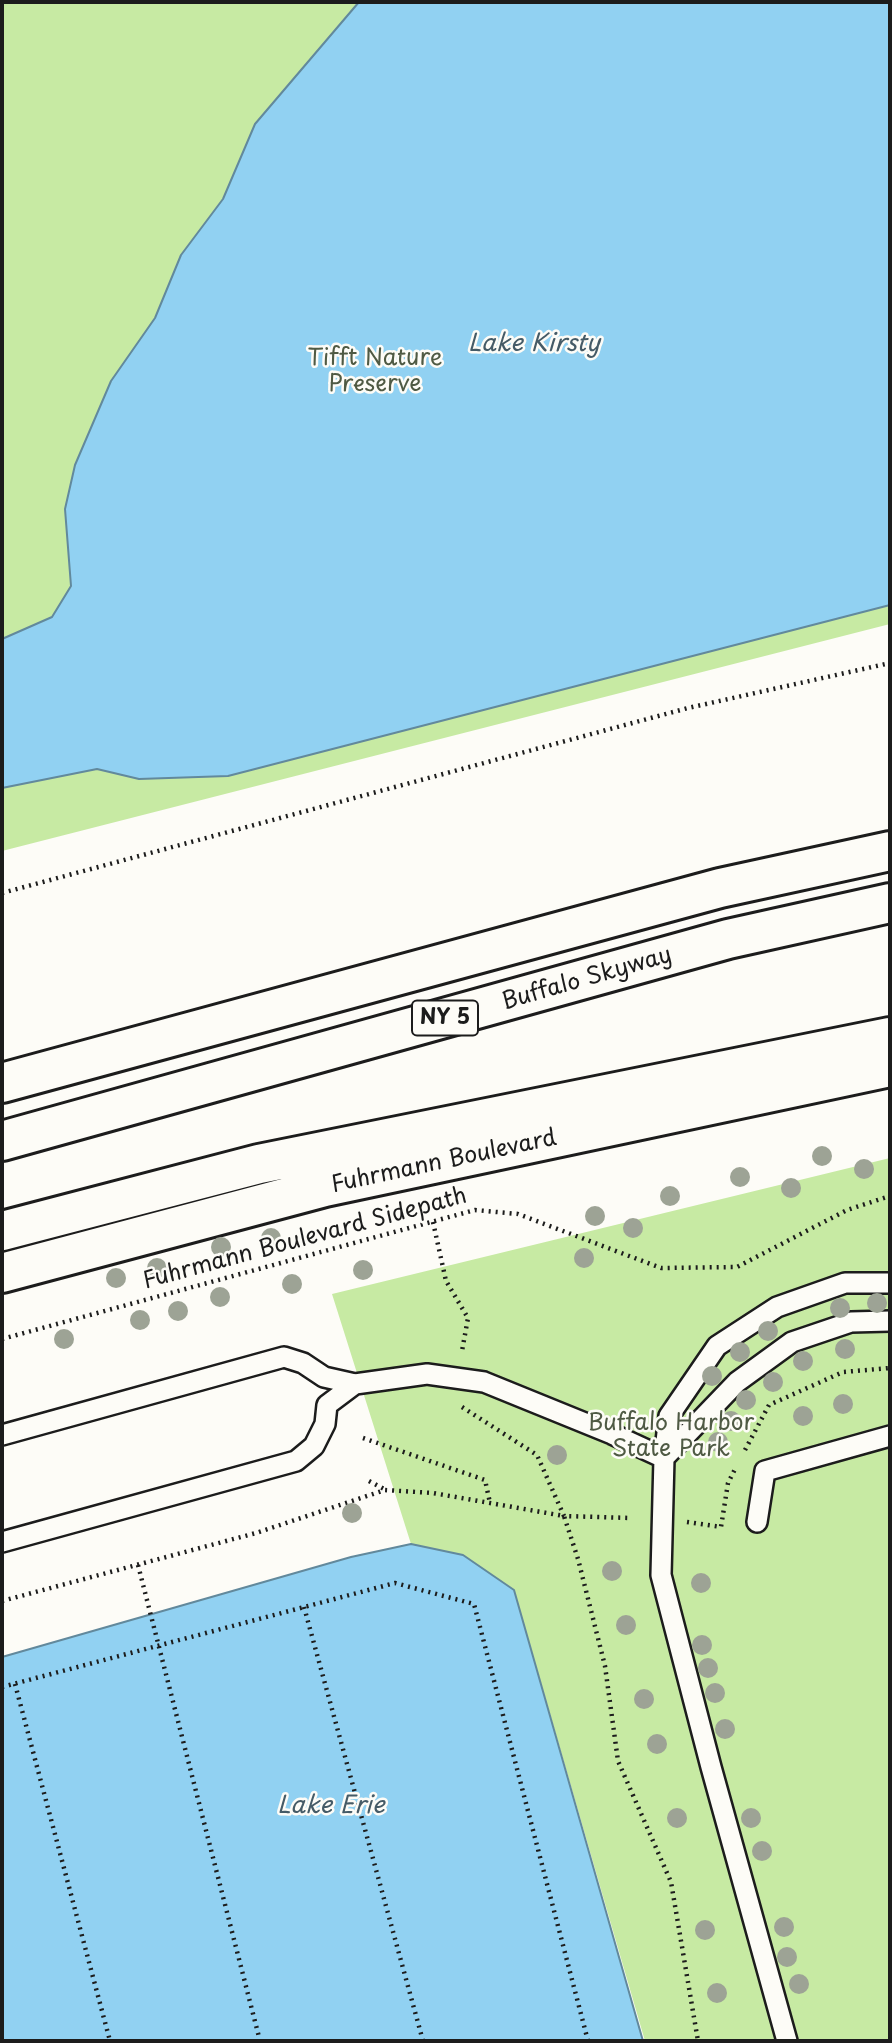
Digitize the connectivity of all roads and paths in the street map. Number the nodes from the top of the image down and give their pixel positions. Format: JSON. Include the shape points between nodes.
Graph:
{"nodes":[{"id":1,"x":890,"y":663,"type":"edge"},
{"id":2,"x":890,"y":851,"type":"edge"},
{"id":3,"x":2,"y":893,"type":"edge"},
{"id":4,"x":890,"y":904,"type":"edge"},
{"id":5,"x":890,"y":1037,"type":"edge"},
{"id":6,"x":890,"y":1067,"type":"edge"},
{"id":7,"x":2,"y":1083,"type":"edge"},
{"id":8,"x":2,"y":1142,"type":"edge"},
{"id":9,"x":890,"y":1196,"type":"edge"},
{"id":10,"x":433,"y":1222,"type":"junction"},
{"id":11,"x":2,"y":1231,"type":"edge"},
{"id":12,"x":2,"y":1273,"type":"edge"},
{"id":13,"x":890,"y":1283,"type":"edge"},
{"id":14,"x":890,"y":1321,"type":"edge"},
{"id":15,"x":2,"y":1339,"type":"edge"},
{"id":16,"x":462,"y":1351,"type":"dead end"},
{"id":17,"x":890,"y":1368,"type":"edge"},
{"id":18,"x":355,"y":1384,"type":"junction"},
{"id":19,"x":457,"y":1397,"type":"dead end"},
{"id":20,"x":2,"y":1435,"type":"edge"},
{"id":21,"x":890,"y":1436,"type":"edge"},
{"id":22,"x":363,"y":1438,"type":"dead end"},
{"id":23,"x":664,"y":1458,"type":"junction"},
{"id":24,"x":369,"y":1481,"type":"dead end"},
{"id":25,"x":384,"y":1490,"type":"junction"},
{"id":26,"x":490,"y":1503,"type":"junction"},
{"id":27,"x":564,"y":1516,"type":"junction"},
{"id":28,"x":631,"y":1518,"type":"dead end"},
{"id":29,"x":679,"y":1522,"type":"dead end"},
{"id":30,"x":757,"y":1522,"type":"dead end"},
{"id":31,"x":2,"y":1542,"type":"edge"},
{"id":32,"x":138,"y":1565,"type":"junction"},
{"id":33,"x":2,"y":1601,"type":"edge"},
{"id":34,"x":304,"y":1607,"type":"junction"},
{"id":35,"x":15,"y":1684,"type":"junction"},
{"id":36,"x":2,"y":1687,"type":"edge"},
{"id":37,"x":110,"y":2041,"type":"edge"},
{"id":38,"x":260,"y":2041,"type":"edge"},
{"id":39,"x":423,"y":2041,"type":"edge"},
{"id":40,"x":589,"y":2041,"type":"edge"},
{"id":41,"x":698,"y":2041,"type":"edge"},
{"id":42,"x":787,"y":2041,"type":"edge"}],
"edges":[{"from":1,"to":3,"type":"path","via":[[688,708]]},
{"from":2,"to":7,"type":"main road","number":"NY 5","via":[[720,888]]},
{"from":4,"to":8,"type":"main road","name":"Buffalo Skyway","number":"NY 5","via":[[727,939]]},
{"from":5,"to":11,"type":"main road","name":"Fuhrmann Boulevard","via":[[259,1164]]},
{"from":6,"to":12,"type":"main road","name":"Fuhrmann Boulevard","via":[[325,1187]]},
{"from":9,"to":10,"type":"path","name":"Fuhrmann Boulevard Sidepath","via":[[847,1210],[737,1267],[661,1268],[518,1214],[475,1210]]},
{"from":10,"to":15,"type":"path","name":"Fuhrmann Boulevard Sidepath"},
{"from":10,"to":16,"type":"path","via":[[446,1281],[468,1318]]},
{"from":13,"to":23,"type":"lane","via":[[845,1283],[777,1307],[717,1346],[669,1416]]},
{"from":14,"to":23,"type":"lane","via":[[850,1322],[792,1342],[737,1382]]},
{"from":17,"to":29,"type":"path","via":[[843,1371],[769,1405],[728,1483],[721,1527]]},
{"from":18,"to":20,"type":"lane","via":[[324,1377],[284,1357]]},
{"from":18,"to":23,"type":"lane","via":[[427,1374],[484,1382]]},
{"from":18,"to":31,"type":"lane","via":[[327,1405],[325,1424],[314,1446],[296,1461]]},
{"from":19,"to":27,"type":"path","via":[[463,1409],[537,1455]]},
{"from":21,"to":30,"type":"lane","via":[[765,1471]]},
{"from":22,"to":26,"type":"path","via":[[485,1480]]},
{"from":23,"to":42,"type":"lane","via":[[661,1575]]},
{"from":24,"to":25,"type":"path"},
{"from":25,"to":26,"type":"path"},
{"from":25,"to":32,"type":"path","via":[[256,1533]]},
{"from":26,"to":27,"type":"path"},
{"from":27,"to":28,"type":"path"},
{"from":27,"to":41,"type":"path","via":[[604,1666],[618,1761],[671,1882]]},
{"from":32,"to":33,"type":"path"},
{"from":32,"to":38,"type":"path"},
{"from":34,"to":35,"type":"path"},
{"from":34,"to":39,"type":"path"},
{"from":34,"to":40,"type":"path","via":[[395,1583],[474,1604]]},
{"from":35,"to":36,"type":"path"},
{"from":35,"to":37,"type":"path"}]}
